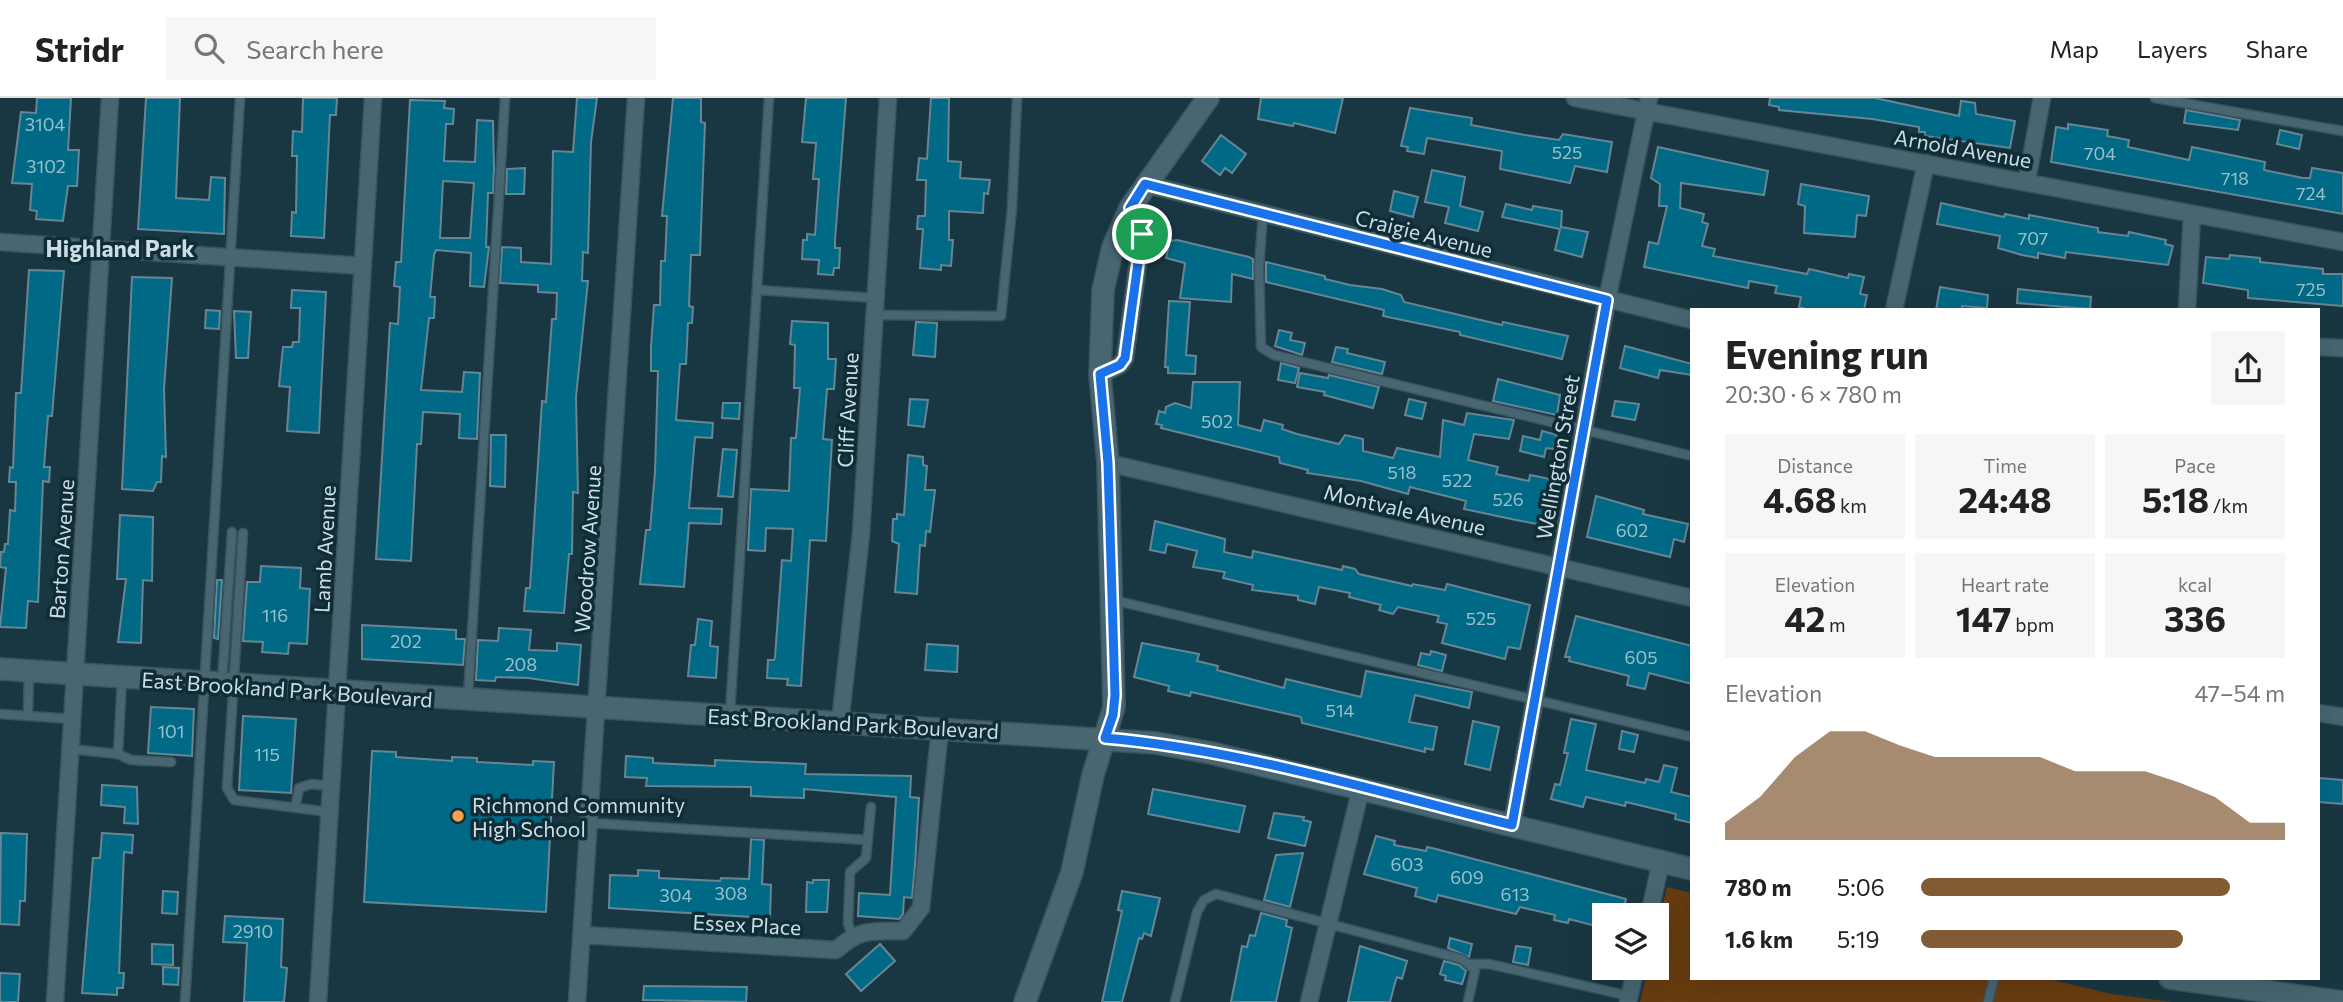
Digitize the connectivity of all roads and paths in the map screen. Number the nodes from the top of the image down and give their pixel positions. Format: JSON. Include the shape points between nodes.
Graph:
{"nodes":[{"id":1,"x":110,"y":98,"type":"edge"},
{"id":2,"x":240,"y":98,"type":"edge"},
{"id":3,"x":373,"y":98,"type":"edge"},
{"id":4,"x":505,"y":98,"type":"edge"},
{"id":5,"x":636,"y":98,"type":"edge"},
{"id":6,"x":769,"y":98,"type":"edge"},
{"id":7,"x":888,"y":98,"type":"edge"},
{"id":8,"x":1017,"y":98,"type":"edge"},
{"id":9,"x":1208,"y":98,"type":"edge"},
{"id":10,"x":1575,"y":98,"type":"edge"},
{"id":11,"x":2042,"y":98,"type":"edge"},
{"id":12,"x":2155,"y":98,"type":"edge"},
{"id":13,"x":1648,"y":104,"type":"edge"},
{"id":14,"x":2343,"y":131,"type":"edge"},
{"id":15,"x":1926,"y":163,"type":"junction"},
{"id":16,"x":2027,"y":180,"type":"junction"},
{"id":17,"x":1145,"y":184,"type":"junction"},
{"id":18,"x":1130,"y":208,"type":"junction"},
{"id":19,"x":1263,"y":214,"type":"junction"},
{"id":20,"x":2192,"y":215,"type":"junction"},
{"id":21,"x":2343,"y":242,"type":"edge"},
{"id":22,"x":0,"y":243,"type":"edge"},
{"id":23,"x":102,"y":249,"type":"junction"},
{"id":24,"x":230,"y":259,"type":"junction"},
{"id":25,"x":363,"y":266,"type":"junction"},
{"id":26,"x":757,"y":290,"type":"junction"},
{"id":27,"x":875,"y":298,"type":"junction"},
{"id":28,"x":1607,"y":300,"type":"junction"},
{"id":29,"x":1895,"y":308,"type":"edge"},
{"id":30,"x":2187,"y":308,"type":"edge"},
{"id":31,"x":873,"y":315,"type":"junction"},
{"id":32,"x":1690,"y":320,"type":"edge"},
{"id":33,"x":2320,"y":347,"type":"edge"},
{"id":34,"x":2343,"y":348,"type":"edge"},
{"id":35,"x":1100,"y":374,"type":"junction"},
{"id":36,"x":1584,"y":429,"type":"junction"},
{"id":37,"x":1690,"y":456,"type":"edge"},
{"id":38,"x":1108,"y":463,"type":"junction"},
{"id":39,"x":232,"y":532,"type":"dead end"},
{"id":40,"x":243,"y":533,"type":"dead end"},
{"id":41,"x":1558,"y":567,"type":"junction"},
{"id":42,"x":1690,"y":598,"type":"edge"},
{"id":43,"x":1113,"y":600,"type":"junction"},
{"id":44,"x":0,"y":669,"type":"edge"},
{"id":45,"x":30,"y":671,"type":"junction"},
{"id":46,"x":74,"y":675,"type":"junction"},
{"id":47,"x":122,"y":679,"type":"junction"},
{"id":48,"x":220,"y":684,"type":"junction"},
{"id":49,"x":337,"y":691,"type":"junction"},
{"id":50,"x":1535,"y":699,"type":"junction"},
{"id":51,"x":467,"y":700,"type":"junction"},
{"id":52,"x":598,"y":708,"type":"junction"},
{"id":53,"x":2320,"y":713,"type":"edge"},
{"id":54,"x":0,"y":714,"type":"edge"},
{"id":55,"x":28,"y":716,"type":"junction"},
{"id":56,"x":730,"y":716,"type":"junction"},
{"id":57,"x":2343,"y":717,"type":"edge"},
{"id":58,"x":72,"y":719,"type":"junction"},
{"id":59,"x":840,"y":723,"type":"junction"},
{"id":60,"x":940,"y":729,"type":"junction"},
{"id":61,"x":1690,"y":737,"type":"edge"},
{"id":62,"x":1105,"y":738,"type":"junction"},
{"id":63,"x":70,"y":749,"type":"junction"},
{"id":64,"x":118,"y":754,"type":"junction"},
{"id":65,"x":171,"y":762,"type":"dead end"},
{"id":66,"x":331,"y":786,"type":"junction"},
{"id":67,"x":1361,"y":788,"type":"junction"},
{"id":68,"x":871,"y":807,"type":"dead end"},
{"id":69,"x":295,"y":808,"type":"junction"},
{"id":70,"x":330,"y":812,"type":"junction"},
{"id":71,"x":589,"y":822,"type":"junction"},
{"id":72,"x":1512,"y":825,"type":"junction"},
{"id":73,"x":868,"y":840,"type":"junction"},
{"id":74,"x":1661,"y":862,"type":"junction"},
{"id":75,"x":1690,"y":869,"type":"edge"},
{"id":76,"x":1652,"y":903,"type":"edge"},
{"id":77,"x":1328,"y":925,"type":"junction"},
{"id":78,"x":583,"y":935,"type":"junction"},
{"id":79,"x":852,"y":936,"type":"junction"},
{"id":80,"x":1468,"y":964,"type":"junction"},
{"id":81,"x":1633,"y":980,"type":"edge"},
{"id":82,"x":1994,"y":980,"type":"edge"},
{"id":83,"x":2203,"y":980,"type":"edge"},
{"id":84,"x":2270,"y":984,"type":"edge"},
{"id":85,"x":1629,"y":999,"type":"edge"},
{"id":86,"x":55,"y":1002,"type":"edge"},
{"id":87,"x":185,"y":1002,"type":"edge"},
{"id":88,"x":318,"y":1002,"type":"edge"},
{"id":89,"x":577,"y":1002,"type":"edge"},
{"id":90,"x":1025,"y":1002,"type":"edge"},
{"id":91,"x":1175,"y":1002,"type":"edge"},
{"id":92,"x":1310,"y":1002,"type":"edge"},
{"id":93,"x":1468,"y":1002,"type":"edge"},
{"id":94,"x":1988,"y":1002,"type":"edge"},
{"id":95,"x":2343,"y":1002,"type":"edge"}],
"edges":[{"from":1,"to":23,"type":"street","name":"Barton Avenue"},
{"from":2,"to":24,"type":"lane"},
{"from":3,"to":25,"type":"street","name":"Lamb Avenue"},
{"from":4,"to":51,"type":"lane"},
{"from":5,"to":52,"type":"street","name":"Woodrow Avenue"},
{"from":6,"to":26,"type":"lane"},
{"from":7,"to":27,"type":"street","name":"Cliff Avenue"},
{"from":8,"to":31,"type":"lane","via":[[1001,316]]},
{"from":9,"to":17,"type":"main road"},
{"from":10,"to":13,"type":"street","name":"Arnold Avenue"},
{"from":11,"to":16,"type":"street"},
{"from":12,"to":14,"type":"lane"},
{"from":13,"to":15,"type":"street","name":"Arnold Avenue"},
{"from":13,"to":28,"type":"street","name":"Wellington Street"},
{"from":15,"to":16,"type":"street","name":"Arnold Avenue"},
{"from":15,"to":29,"type":"street"},
{"from":16,"to":20,"type":"street","name":"Arnold Avenue"},
{"from":17,"to":18,"type":"main road"},
{"from":17,"to":19,"type":"street","name":"Craigie Avenue"},
{"from":18,"to":35,"type":"main road","via":[[1102,290]]},
{"from":18,"to":35,"type":"street","via":[[1142,234],[1125,358]]},
{"from":19,"to":28,"type":"street","name":"Craigie Avenue"},
{"from":19,"to":36,"type":"lane","via":[[1261,347],[1274,355]]},
{"from":20,"to":21,"type":"street","name":"Arnold Avenue"},
{"from":20,"to":30,"type":"street"},
{"from":22,"to":23,"type":"street"},
{"from":23,"to":24,"type":"street"},
{"from":23,"to":46,"type":"street","name":"Barton Avenue"},
{"from":24,"to":25,"type":"street"},
{"from":24,"to":48,"type":"lane"},
{"from":25,"to":49,"type":"street","name":"Lamb Avenue"},
{"from":26,"to":27,"type":"lane"},
{"from":26,"to":56,"type":"lane"},
{"from":27,"to":31,"type":"street","name":"Cliff Avenue"},
{"from":28,"to":32,"type":"street","name":"Craigie Avenue"},
{"from":28,"to":36,"type":"street","name":"Wellington Street"},
{"from":31,"to":59,"type":"street","name":"Cliff Avenue","via":[[861,534]]},
{"from":33,"to":34,"type":"street"},
{"from":35,"to":38,"type":"main road"},
{"from":36,"to":37,"type":"lane"},
{"from":36,"to":41,"type":"street","name":"Wellington Street"},
{"from":38,"to":41,"type":"street","name":"Montvale Avenue"},
{"from":38,"to":43,"type":"main road"},
{"from":39,"to":48,"type":"lane"},
{"from":40,"to":48,"type":"lane"},
{"from":41,"to":42,"type":"street","name":"Montvale Avenue"},
{"from":41,"to":50,"type":"street","name":"Wellington Street"},
{"from":43,"to":50,"type":"lane"},
{"from":43,"to":62,"type":"main road","via":[[1115,695]]},
{"from":44,"to":45,"type":"main road","name":"East Brookland Park Boulevard"},
{"from":45,"to":46,"type":"main road","name":"East Brookland Park Boulevard"},
{"from":45,"to":55,"type":"lane"},
{"from":46,"to":47,"type":"main road","name":"East Brookland Park Boulevard"},
{"from":46,"to":58,"type":"street","name":"Barton Avenue"},
{"from":47,"to":48,"type":"main road","name":"East Brookland Park Boulevard"},
{"from":47,"to":64,"type":"lane"},
{"from":48,"to":49,"type":"main road","name":"East Brookland Park Boulevard"},
{"from":48,"to":69,"type":"lane","via":[[229,795],[234,800]]},
{"from":48,"to":87,"type":"lane"},
{"from":49,"to":51,"type":"main road","name":"East Brookland Park Boulevard"},
{"from":49,"to":66,"type":"street","name":"Lamb Avenue"},
{"from":50,"to":61,"type":"lane"},
{"from":50,"to":72,"type":"street","name":"Wellington Street"},
{"from":51,"to":52,"type":"main road","name":"East Brookland Park Boulevard"},
{"from":52,"to":56,"type":"main road","name":"East Brookland Park Boulevard"},
{"from":52,"to":71,"type":"street","name":"Woodrow Avenue"},
{"from":53,"to":57,"type":"street"},
{"from":54,"to":55,"type":"lane"},
{"from":55,"to":58,"type":"lane"},
{"from":56,"to":59,"type":"main road","name":"East Brookland Park Boulevard"},
{"from":58,"to":63,"type":"street","name":"Barton Avenue"},
{"from":59,"to":60,"type":"main road","name":"East Brookland Park Boulevard"},
{"from":60,"to":62,"type":"main road","name":"East Brookland Park Boulevard"},
{"from":60,"to":79,"type":"street","name":"Essex Place","via":[[921,908],[902,931],[863,931]]},
{"from":62,"to":67,"type":"main road","name":"East Brookland Park Boulevard","via":[[1176,746]]},
{"from":62,"to":90,"type":"main road","via":[[1072,872]]},
{"from":63,"to":64,"type":"lane"},
{"from":63,"to":86,"type":"street","name":"Barton Avenue"},
{"from":64,"to":65,"type":"lane","via":[[131,760]]},
{"from":66,"to":69,"type":"lane","via":[[303,785]]},
{"from":66,"to":70,"type":"street","name":"Lamb Avenue"},
{"from":67,"to":72,"type":"main road","name":"East Brookland Park Boulevard"},
{"from":67,"to":77,"type":"street"},
{"from":68,"to":73,"type":"lane"},
{"from":69,"to":70,"type":"lane"},
{"from":70,"to":88,"type":"street","name":"Lamb Avenue"},
{"from":71,"to":73,"type":"lane"},
{"from":71,"to":78,"type":"street","name":"Woodrow Avenue"},
{"from":72,"to":74,"type":"main road","name":"East Brookland Park Boulevard"},
{"from":73,"to":79,"type":"lane","via":[[866,859],[850,872],[848,923]]},
{"from":74,"to":75,"type":"main road","name":"East Brookland Park Boulevard"},
{"from":74,"to":76,"type":"street"},
{"from":77,"to":80,"type":"lane"},
{"from":77,"to":91,"type":"lane","via":[[1231,897],[1216,894],[1204,900]]},
{"from":77,"to":92,"type":"street"},
{"from":78,"to":79,"type":"street","name":"Essex Place","via":[[836,950]]},
{"from":78,"to":89,"type":"street","name":"Woodrow Avenue"},
{"from":80,"to":85,"type":"lane","via":[[1489,964]]},
{"from":80,"to":93,"type":"lane","via":[[1475,970]]},
{"from":81,"to":85,"type":"street"},
{"from":82,"to":94,"type":"lane"},
{"from":83,"to":84,"type":"main road"},
{"from":84,"to":95,"type":"main road"}]}
